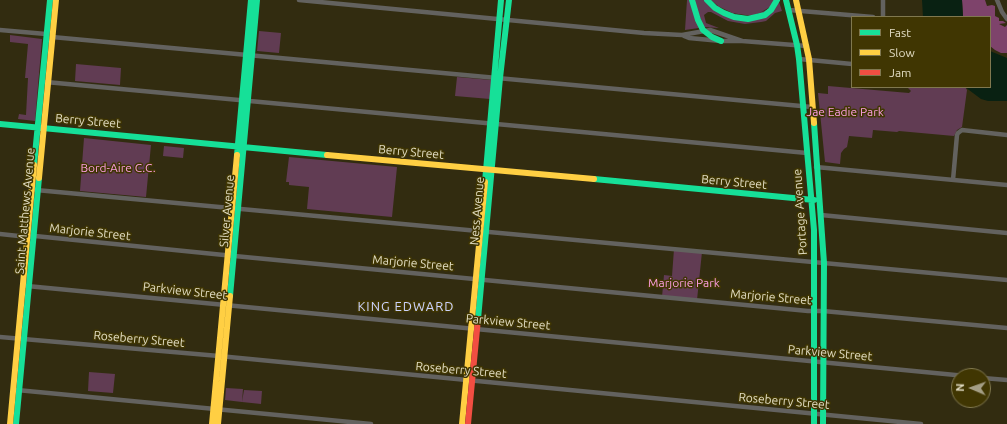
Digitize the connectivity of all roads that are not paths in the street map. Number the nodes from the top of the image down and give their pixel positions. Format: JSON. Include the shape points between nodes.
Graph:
{"nodes":[{"id":1,"x":50,"y":0,"type":"edge"},
{"id":2,"x":56,"y":0,"type":"edge"},
{"id":3,"x":251,"y":0,"type":"edge"},
{"id":4,"x":257,"y":0,"type":"edge"},
{"id":5,"x":299,"y":0,"type":"edge"},
{"id":6,"x":501,"y":0,"type":"edge"},
{"id":7,"x":509,"y":0,"type":"edge"},
{"id":8,"x":692,"y":0,"type":"edge"},
{"id":9,"x":707,"y":0,"type":"edge"},
{"id":10,"x":777,"y":0,"type":"edge"},
{"id":11,"x":786,"y":0,"type":"edge"},
{"id":12,"x":796,"y":0,"type":"edge"},
{"id":13,"x":883,"y":0,"type":"edge"},
{"id":14,"x":997,"y":0,"type":"edge"},
{"id":15,"x":788,"y":10,"type":"junction"},
{"id":16,"x":798,"y":10,"type":"junction"},
{"id":17,"x":862,"y":16,"type":"edge"},
{"id":18,"x":884,"y":16,"type":"edge"},
{"id":19,"x":499,"y":19,"type":"junction"},
{"id":20,"x":1007,"y":19,"type":"edge"},
{"id":21,"x":507,"y":20,"type":"junction"},
{"id":22,"x":0,"y":30,"type":"edge"},
{"id":23,"x":704,"y":30,"type":"junction"},
{"id":24,"x":49,"y":35,"type":"junction"},
{"id":25,"x":682,"y":35,"type":"junction"},
{"id":26,"x":722,"y":41,"type":"junction"},
{"id":27,"x":742,"y":41,"type":"junction"},
{"id":28,"x":797,"y":45,"type":"junction"},
{"id":29,"x":807,"y":46,"type":"junction"},
{"id":30,"x":249,"y":55,"type":"junction"},
{"id":31,"x":799,"y":59,"type":"junction"},
{"id":32,"x":808,"y":59,"type":"junction"},
{"id":33,"x":851,"y":64,"type":"edge"},
{"id":34,"x":498,"y":78,"type":"junction"},
{"id":35,"x":45,"y":82,"type":"junction"},
{"id":36,"x":245,"y":101,"type":"junction"},
{"id":37,"x":804,"y":106,"type":"junction"},
{"id":38,"x":812,"y":107,"type":"junction"},
{"id":39,"x":0,"y":124,"type":"edge"},
{"id":40,"x":493,"y":124,"type":"junction"},
{"id":41,"x":41,"y":128,"type":"junction"},
{"id":42,"x":1007,"y":134,"type":"edge"},
{"id":43,"x":241,"y":147,"type":"junction"},
{"id":44,"x":807,"y":153,"type":"junction"},
{"id":45,"x":808,"y":166,"type":"junction"},
{"id":46,"x":818,"y":167,"type":"junction"},
{"id":47,"x":489,"y":170,"type":"junction"},
{"id":48,"x":953,"y":180,"type":"junction"},
{"id":49,"x":1007,"y":185,"type":"edge"},
{"id":50,"x":35,"y":190,"type":"junction"},
{"id":51,"x":811,"y":200,"type":"junction"},
{"id":52,"x":820,"y":200,"type":"junction"},
{"id":53,"x":235,"y":208,"type":"junction"},
{"id":54,"x":821,"y":216,"type":"junction"},
{"id":55,"x":483,"y":231,"type":"junction"},
{"id":56,"x":1007,"y":233,"type":"edge"},
{"id":57,"x":0,"y":234,"type":"edge"},
{"id":58,"x":31,"y":237,"type":"junction"},
{"id":59,"x":231,"y":256,"type":"junction"},
{"id":60,"x":814,"y":262,"type":"junction"},
{"id":61,"x":824,"y":263,"type":"junction"},
{"id":62,"x":479,"y":279,"type":"junction"},
{"id":63,"x":1007,"y":280,"type":"edge"},
{"id":64,"x":26,"y":286,"type":"junction"},
{"id":65,"x":226,"y":305,"type":"junction"},
{"id":66,"x":814,"y":311,"type":"junction"},
{"id":67,"x":823,"y":311,"type":"junction"},
{"id":68,"x":1007,"y":328,"type":"edge"},
{"id":69,"x":474,"y":329,"type":"junction"},
{"id":70,"x":0,"y":337,"type":"edge"},
{"id":71,"x":21,"y":338,"type":"junction"},
{"id":72,"x":222,"y":357,"type":"junction"},
{"id":73,"x":814,"y":362,"type":"junction"},
{"id":74,"x":824,"y":362,"type":"junction"},
{"id":75,"x":951,"y":375,"type":"edge"},
{"id":76,"x":991,"y":379,"type":"edge"},
{"id":77,"x":1007,"y":380,"type":"edge"},
{"id":78,"x":469,"y":381,"type":"junction"},
{"id":79,"x":16,"y":390,"type":"junction"},
{"id":80,"x":217,"y":409,"type":"junction"},
{"id":81,"x":814,"y":414,"type":"junction"},
{"id":82,"x":823,"y":415,"type":"junction"},
{"id":83,"x":10,"y":424,"type":"edge"},
{"id":84,"x":16,"y":424,"type":"edge"},
{"id":85,"x":212,"y":424,"type":"edge"},
{"id":86,"x":218,"y":424,"type":"edge"},
{"id":87,"x":371,"y":424,"type":"edge"},
{"id":88,"x":462,"y":424,"type":"edge"},
{"id":89,"x":468,"y":424,"type":"edge"},
{"id":90,"x":814,"y":424,"type":"edge"},
{"id":91,"x":823,"y":424,"type":"edge"},
{"id":92,"x":920,"y":424,"type":"edge"}],
"edges":[{"from":1,"to":24,"type":"main road","name":"Saint Matthews Avenue"},
{"from":2,"to":24,"type":"main road","name":"Saint Matthews Avenue"},
{"from":3,"to":30,"type":"main road","name":"Silver Avenue"},
{"from":4,"to":30,"type":"main road","name":"Silver Avenue"},
{"from":5,"to":19,"type":"street"},
{"from":6,"to":19,"type":"main road","name":"Ness Avenue"},
{"from":7,"to":21,"type":"main road","name":"Ness Avenue"},
{"from":8,"to":23,"type":"main road"},
{"from":9,"to":10,"type":"main road","via":[[724,13],[748,19],[765,15]]},
{"from":11,"to":15,"type":"main road","name":"Portage Avenue"},
{"from":12,"to":16,"type":"main road","name":"Portage Avenue"},
{"from":13,"to":18,"type":"street"},
{"from":14,"to":20,"type":"street"},
{"from":15,"to":16,"type":"street"},
{"from":15,"to":28,"type":"main road","name":"Portage Avenue"},
{"from":16,"to":17,"type":"street"},
{"from":16,"to":29,"type":"main road","name":"Portage Avenue"},
{"from":19,"to":21,"type":"street"},
{"from":19,"to":34,"type":"main road","name":"Ness Avenue"},
{"from":21,"to":25,"type":"street"},
{"from":21,"to":34,"type":"main road","name":"Ness Avenue"},
{"from":22,"to":24,"type":"street"},
{"from":23,"to":25,"type":"street"},
{"from":23,"to":26,"type":"main road"},
{"from":23,"to":27,"type":"street","via":[[713,30]]},
{"from":24,"to":30,"type":"street"},
{"from":24,"to":35,"type":"main road","name":"Saint Matthews Avenue"},
{"from":25,"to":26,"type":"street"},
{"from":26,"to":27,"type":"street"},
{"from":27,"to":28,"type":"street"},
{"from":28,"to":29,"type":"street"},
{"from":28,"to":31,"type":"main road","name":"Portage Avenue"},
{"from":29,"to":32,"type":"main road","name":"Portage Avenue"},
{"from":30,"to":34,"type":"street"},
{"from":30,"to":36,"type":"main road","name":"Silver Avenue"},
{"from":31,"to":32,"type":"street"},
{"from":31,"to":37,"type":"main road","name":"Portage Avenue"},
{"from":32,"to":33,"type":"street"},
{"from":32,"to":38,"type":"main road","name":"Portage Avenue"},
{"from":34,"to":37,"type":"street"},
{"from":34,"to":40,"type":"main road","name":"Ness Avenue"},
{"from":35,"to":36,"type":"street"},
{"from":35,"to":41,"type":"main road","name":"Saint Matthews Avenue"},
{"from":36,"to":40,"type":"street"},
{"from":36,"to":43,"type":"main road","name":"Silver Avenue"},
{"from":37,"to":38,"type":"street"},
{"from":37,"to":44,"type":"main road","name":"Portage Avenue"},
{"from":38,"to":46,"type":"main road","name":"Portage Avenue"},
{"from":39,"to":41,"type":"main road","name":"Berry Street"},
{"from":40,"to":44,"type":"street"},
{"from":40,"to":47,"type":"main road","name":"Ness Avenue"},
{"from":41,"to":43,"type":"main road","name":"Berry Street"},
{"from":41,"to":50,"type":"main road","name":"Saint Matthews Avenue"},
{"from":42,"to":48,"type":"street","via":[[962,130],[958,132]]},
{"from":43,"to":47,"type":"main road","name":"Berry Street"},
{"from":43,"to":53,"type":"main road","name":"Silver Avenue"},
{"from":44,"to":45,"type":"main road","name":"Portage Avenue"},
{"from":45,"to":46,"type":"street"},
{"from":45,"to":51,"type":"main road","name":"Portage Avenue"},
{"from":46,"to":48,"type":"street"},
{"from":46,"to":52,"type":"main road","name":"Portage Avenue"},
{"from":47,"to":51,"type":"main road","name":"Berry Street"},
{"from":47,"to":55,"type":"main road","name":"Ness Avenue"},
{"from":48,"to":49,"type":"street"},
{"from":50,"to":53,"type":"street"},
{"from":50,"to":58,"type":"main road","name":"Saint Matthews Avenue"},
{"from":51,"to":52,"type":"main road","name":"Berry Street"},
{"from":51,"to":60,"type":"main road","name":"Portage Avenue"},
{"from":52,"to":54,"type":"main road","name":"Portage Avenue"},
{"from":53,"to":55,"type":"street"},
{"from":53,"to":59,"type":"main road","name":"Silver Avenue"},
{"from":54,"to":56,"type":"street"},
{"from":54,"to":61,"type":"main road","name":"Portage Avenue"},
{"from":55,"to":60,"type":"street"},
{"from":55,"to":62,"type":"main road","name":"Ness Avenue"},
{"from":57,"to":58,"type":"street","name":"Marjorie Street"},
{"from":58,"to":59,"type":"street","name":"Marjorie Street"},
{"from":58,"to":64,"type":"main road","name":"Saint Matthews Avenue"},
{"from":59,"to":62,"type":"street","name":"Marjorie Street"},
{"from":59,"to":65,"type":"main road","name":"Silver Avenue"},
{"from":60,"to":61,"type":"street"},
{"from":60,"to":66,"type":"main road","name":"Portage Avenue"},
{"from":61,"to":63,"type":"street"},
{"from":61,"to":67,"type":"main road","name":"Portage Avenue"},
{"from":62,"to":66,"type":"street","name":"Marjorie Street"},
{"from":62,"to":69,"type":"main road","name":"Ness Avenue"},
{"from":64,"to":65,"type":"street","name":"Parkview Street"},
{"from":64,"to":71,"type":"main road","name":"Saint Matthews Avenue"},
{"from":65,"to":69,"type":"street","name":"Parkview Street"},
{"from":65,"to":72,"type":"main road","name":"Silver Avenue"},
{"from":66,"to":67,"type":"street","name":"Marjorie Street"},
{"from":66,"to":73,"type":"main road","name":"Portage Avenue"},
{"from":67,"to":68,"type":"street","name":"Marjorie Street"},
{"from":67,"to":74,"type":"main road","name":"Portage Avenue"},
{"from":69,"to":73,"type":"street","name":"Parkview Street"},
{"from":69,"to":78,"type":"main road","name":"Ness Avenue"},
{"from":70,"to":71,"type":"street","name":"Roseberry Street"},
{"from":71,"to":72,"type":"street","name":"Roseberry Street"},
{"from":71,"to":79,"type":"main road","name":"Saint Matthews Avenue"},
{"from":72,"to":78,"type":"street","name":"Roseberry Street"},
{"from":72,"to":80,"type":"main road","name":"Silver Avenue"},
{"from":73,"to":74,"type":"street","name":"Parkview Street"},
{"from":73,"to":81,"type":"main road","name":"Portage Avenue"},
{"from":74,"to":75,"type":"street","name":"Parkview Street"},
{"from":74,"to":82,"type":"main road","name":"Portage Avenue"},
{"from":76,"to":77,"type":"street"},
{"from":78,"to":81,"type":"street","name":"Roseberry Street"},
{"from":78,"to":88,"type":"main road","name":"Ness Avenue"},
{"from":78,"to":89,"type":"main road","name":"Ness Avenue"},
{"from":79,"to":80,"type":"street"},
{"from":79,"to":83,"type":"main road","name":"Saint Matthews Avenue"},
{"from":79,"to":84,"type":"main road","name":"Saint Matthews Avenue"},
{"from":80,"to":85,"type":"main road","name":"Silver Avenue"},
{"from":80,"to":86,"type":"main road","name":"Silver Avenue"},
{"from":80,"to":87,"type":"street"},
{"from":81,"to":82,"type":"street","name":"Roseberry Street"},
{"from":81,"to":90,"type":"main road","name":"Portage Avenue"},
{"from":82,"to":91,"type":"main road","name":"Portage Avenue"},
{"from":82,"to":92,"type":"street","name":"Roseberry Street"}]}
